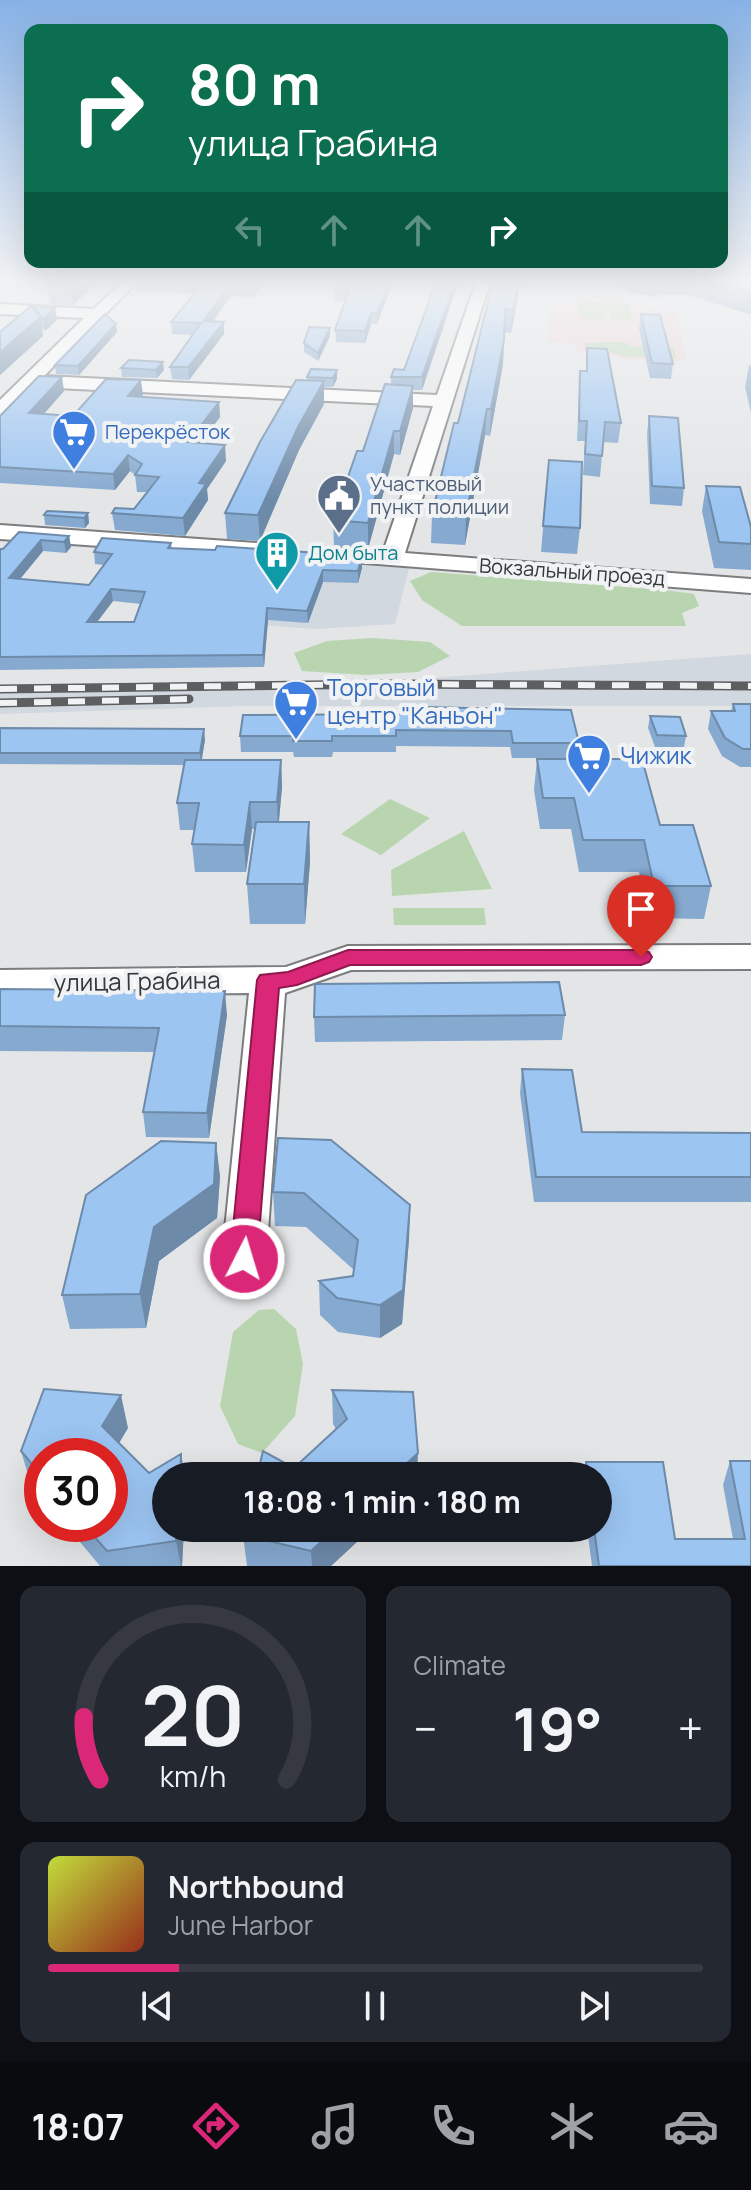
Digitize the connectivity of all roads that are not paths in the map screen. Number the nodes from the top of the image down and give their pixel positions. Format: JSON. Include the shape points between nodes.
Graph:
{"nodes":[{"id":1,"x":56,"y":355,"type":"edge"},
{"id":2,"x":459,"y":355,"type":"edge"},
{"id":3,"x":30,"y":381,"type":"junction"},
{"id":4,"x":444,"y":401,"type":"junction"},
{"id":5,"x":0,"y":410,"type":"edge"},
{"id":6,"x":0,"y":532,"type":"edge"},
{"id":7,"x":392,"y":559,"type":"junction"},
{"id":8,"x":751,"y":586,"type":"edge"},
{"id":9,"x":751,"y":957,"type":"edge"},
{"id":10,"x":268,"y":980,"type":"junction"},
{"id":11,"x":0,"y":983,"type":"edge"},
{"id":12,"x":244,"y":1259,"type":"dead end"}],
"edges":[{"from":1,"to":3,"type":"street"},
{"from":2,"to":4,"type":"street"},
{"from":3,"to":4,"type":"street"},
{"from":3,"to":5,"type":"street"},
{"from":4,"to":7,"type":"street"},
{"from":6,"to":7,"type":"street","name":"Вокзальный проезд"},
{"from":7,"to":8,"type":"street","name":"Вокзальный проезд"},
{"from":9,"to":10,"type":"street","name":"улица Грабина","via":[[348,958],[289,980]]},
{"from":10,"to":11,"type":"street","name":"улица Грабина"},
{"from":10,"to":12,"type":"street"}]}
